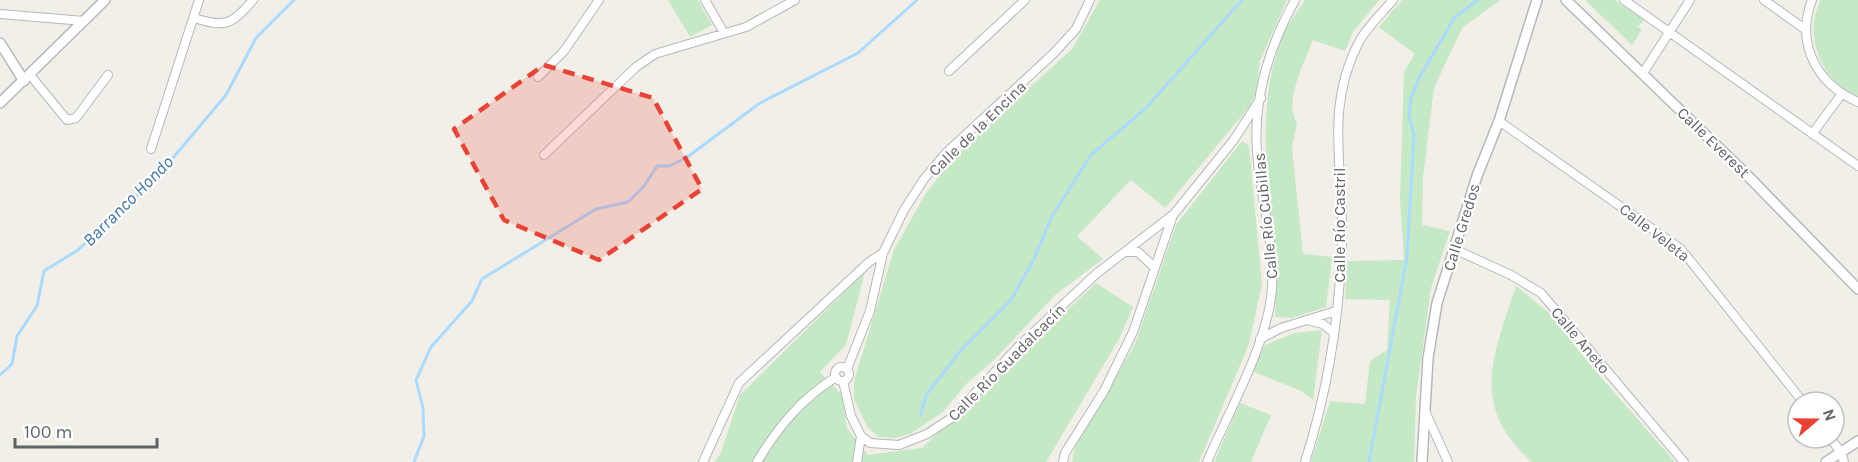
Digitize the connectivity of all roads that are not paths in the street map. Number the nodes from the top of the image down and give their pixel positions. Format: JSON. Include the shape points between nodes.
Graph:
{"nodes":[{"id":1,"x":105,"y":0,"type":"edge"},
{"id":2,"x":199,"y":0,"type":"edge"},
{"id":3,"x":253,"y":0,"type":"edge"},
{"id":4,"x":599,"y":0,"type":"edge"},
{"id":5,"x":705,"y":0,"type":"edge"},
{"id":6,"x":795,"y":0,"type":"edge"},
{"id":7,"x":1025,"y":0,"type":"edge"},
{"id":8,"x":1090,"y":0,"type":"edge"},
{"id":9,"x":1295,"y":0,"type":"edge"},
{"id":10,"x":1393,"y":0,"type":"edge"},
{"id":11,"x":1537,"y":0,"type":"edge"},
{"id":12,"x":1566,"y":0,"type":"edge"},
{"id":13,"x":1624,"y":0,"type":"edge"},
{"id":14,"x":1690,"y":0,"type":"edge"},
{"id":15,"x":1764,"y":0,"type":"edge"},
{"id":16,"x":1812,"y":0,"type":"edge"},
{"id":17,"x":0,"y":14,"type":"edge"},
{"id":18,"x":194,"y":18,"type":"junction"},
{"id":19,"x":84,"y":21,"type":"junction"},
{"id":20,"x":1806,"y":30,"type":"junction"},
{"id":21,"x":1669,"y":32,"type":"junction"},
{"id":22,"x":724,"y":33,"type":"junction"},
{"id":23,"x":0,"y":43,"type":"edge"},
{"id":24,"x":949,"y":71,"type":"dead end"},
{"id":25,"x":1643,"y":73,"type":"junction"},
{"id":26,"x":108,"y":75,"type":"dead end"},
{"id":27,"x":538,"y":77,"type":"dead end"},
{"id":28,"x":27,"y":78,"type":"junction"},
{"id":29,"x":1841,"y":95,"type":"junction"},
{"id":30,"x":1261,"y":98,"type":"junction"},
{"id":31,"x":1858,"y":102,"type":"edge"},
{"id":32,"x":0,"y":103,"type":"edge"},
{"id":33,"x":1499,"y":121,"type":"junction"},
{"id":34,"x":1812,"y":134,"type":"junction"},
{"id":35,"x":151,"y":149,"type":"dead end"},
{"id":36,"x":544,"y":155,"type":"dead end"},
{"id":37,"x":1858,"y":166,"type":"edge"},
{"id":38,"x":1174,"y":214,"type":"junction"},
{"id":39,"x":1454,"y":249,"type":"junction"},
{"id":40,"x":1127,"y":252,"type":"junction"},
{"id":41,"x":883,"y":253,"type":"junction"},
{"id":42,"x":1154,"y":267,"type":"junction"},
{"id":43,"x":1858,"y":289,"type":"edge"},
{"id":44,"x":1336,"y":311,"type":"junction"},
{"id":45,"x":1266,"y":316,"type":"junction"},
{"id":46,"x":1310,"y":321,"type":"junction"},
{"id":47,"x":1281,"y":328,"type":"junction"},
{"id":48,"x":1334,"y":333,"type":"junction"},
{"id":49,"x":1260,"y":339,"type":"junction"},
{"id":50,"x":839,"y":379,"type":"junction"},
{"id":51,"x":1794,"y":390,"type":"edge"},
{"id":52,"x":1424,"y":407,"type":"junction"},
{"id":53,"x":861,"y":435,"type":"junction"},
{"id":54,"x":1858,"y":441,"type":"edge"},
{"id":55,"x":870,"y":443,"type":"junction"},
{"id":56,"x":1065,"y":453,"type":"junction"},
{"id":57,"x":1843,"y":457,"type":"edge"},
{"id":58,"x":858,"y":459,"type":"edge"},
{"id":59,"x":703,"y":462,"type":"edge"},
{"id":60,"x":757,"y":462,"type":"edge"},
{"id":61,"x":1058,"y":462,"type":"edge"},
{"id":62,"x":1063,"y":462,"type":"edge"},
{"id":63,"x":1207,"y":462,"type":"edge"},
{"id":64,"x":1305,"y":462,"type":"edge"},
{"id":65,"x":1422,"y":462,"type":"edge"},
{"id":66,"x":1448,"y":462,"type":"edge"},
{"id":67,"x":1684,"y":462,"type":"edge"},
{"id":68,"x":1826,"y":462,"type":"edge"}],
"edges":[{"from":1,"to":19,"type":"street"},
{"from":2,"to":18,"type":"street"},
{"from":3,"to":18,"type":"street","via":[[226,24]]},
{"from":4,"to":27,"type":"street","via":[[564,51]]},
{"from":5,"to":22,"type":"street"},
{"from":6,"to":22,"type":"street","via":[[746,27]]},
{"from":7,"to":24,"type":"street"},
{"from":8,"to":41,"type":"street","name":"Calle de la Encina","via":[[1076,29],[1054,53],[946,153],[924,179]]},
{"from":9,"to":30,"type":"street","name":"Calle Río Cubillas","via":[[1271,51]]},
{"from":10,"to":44,"type":"street","name":"Calle Río Castril","via":[[1360,40],[1344,77],[1338,107],[1342,238]]},
{"from":11,"to":33,"type":"street","name":"Calle Gredos"},
{"from":12,"to":25,"type":"street","name":"Calle Everest"},
{"from":13,"to":21,"type":"street"},
{"from":14,"to":21,"type":"street"},
{"from":15,"to":20,"type":"street"},
{"from":16,"to":20,"type":"street"},
{"from":17,"to":19,"type":"street"},
{"from":18,"to":35,"type":"street"},
{"from":19,"to":28,"type":"street"},
{"from":20,"to":29,"type":"street","via":[[1816,67]]},
{"from":21,"to":25,"type":"street"},
{"from":21,"to":34,"type":"street"},
{"from":22,"to":36,"type":"street","via":[[673,47],[645,60]]},
{"from":23,"to":28,"type":"street"},
{"from":25,"to":43,"type":"street","name":"Calle Everest"},
{"from":26,"to":28,"type":"street","via":[[76,118],[67,120]]},
{"from":28,"to":32,"type":"street"},
{"from":29,"to":31,"type":"street"},
{"from":29,"to":34,"type":"street"},
{"from":30,"to":38,"type":"street","name":"Calle Río Guadalcacín","via":[[1233,141]]},
{"from":30,"to":45,"type":"street","name":"Calle Río Cubillas","via":[[1257,151],[1272,288]]},
{"from":33,"to":39,"type":"street","name":"Calle Gredos"},
{"from":33,"to":51,"type":"street","name":"Calle Veleta","via":[[1682,249]]},
{"from":34,"to":37,"type":"street"},
{"from":38,"to":40,"type":"street","name":"Calle Río Guadalcacín"},
{"from":38,"to":42,"type":"street"},
{"from":39,"to":52,"type":"street","name":"Calle Gredos","via":[[1437,303]]},
{"from":39,"to":67,"type":"street","name":"Calle Aneto","via":[[1541,293]]},
{"from":40,"to":42,"type":"street","via":[[1138,252]]},
{"from":40,"to":55,"type":"street","name":"Calle Río Guadalcacín","via":[[1096,274],[1036,330],[953,417],[927,434],[898,445]]},
{"from":41,"to":50,"type":"street","name":"Calle de la Encina","via":[[870,311],[847,369],[838,369]]},
{"from":41,"to":59,"type":"street","via":[[739,383]]},
{"from":42,"to":56,"type":"street","via":[[1134,332],[1104,391]]},
{"from":44,"to":46,"type":"street"},
{"from":44,"to":48,"type":"street","name":"Calle Río Castril"},
{"from":45,"to":47,"type":"street","via":[[1271,324]]},
{"from":45,"to":49,"type":"street","name":"Calle Río Cubillas"},
{"from":46,"to":47,"type":"street"},
{"from":46,"to":48,"type":"street","via":[[1323,324]]},
{"from":47,"to":49,"type":"street"},
{"from":48,"to":64,"type":"street","name":"Calle Río Castril","via":[[1321,411]]},
{"from":49,"to":63,"type":"street","name":"Calle Río Cubillas"},
{"from":50,"to":53,"type":"street"},
{"from":50,"to":60,"type":"street","via":[[796,407]]},
{"from":52,"to":65,"type":"street","name":"Calle Gredos"},
{"from":52,"to":66,"type":"street"},
{"from":53,"to":55,"type":"street"},
{"from":53,"to":58,"type":"street"},
{"from":54,"to":57,"type":"street"},
{"from":55,"to":58,"type":"street"},
{"from":56,"to":61,"type":"street"},
{"from":56,"to":62,"type":"street"},
{"from":57,"to":68,"type":"street"}]}
